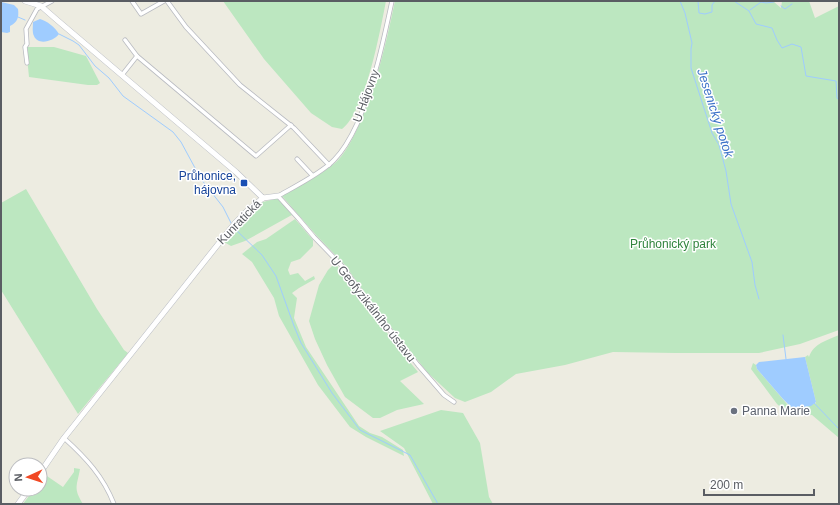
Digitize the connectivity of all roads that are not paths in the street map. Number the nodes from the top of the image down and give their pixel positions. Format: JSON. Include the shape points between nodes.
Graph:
{"nodes":[{"id":1,"x":25,"y":1,"type":"edge"},
{"id":2,"x":52,"y":1,"type":"edge"},
{"id":3,"x":132,"y":1,"type":"edge"},
{"id":4,"x":164,"y":1,"type":"edge"},
{"id":5,"x":167,"y":1,"type":"edge"},
{"id":6,"x":392,"y":1,"type":"edge"},
{"id":7,"x":41,"y":6,"type":"junction"},
{"id":8,"x":125,"y":40,"type":"dead end"},
{"id":9,"x":137,"y":56,"type":"junction"},
{"id":10,"x":27,"y":63,"type":"dead end"},
{"id":11,"x":122,"y":75,"type":"junction"},
{"id":12,"x":290,"y":125,"type":"junction"},
{"id":13,"x":297,"y":159,"type":"dead end"},
{"id":14,"x":329,"y":165,"type":"junction"},
{"id":15,"x":312,"y":176,"type":"junction"},
{"id":16,"x":278,"y":196,"type":"junction"},
{"id":17,"x":263,"y":198,"type":"junction"},
{"id":18,"x":454,"y":402,"type":"dead end"},
{"id":19,"x":64,"y":438,"type":"junction"},
{"id":20,"x":48,"y":461,"type":"edge"},
{"id":21,"x":114,"y":504,"type":"edge"}],
"edges":[{"from":1,"to":7,"type":"street","name":"Kunratická"},
{"from":2,"to":7,"type":"street"},
{"from":3,"to":4,"type":"street","via":[[141,14]]},
{"from":5,"to":12,"type":"street","via":[[186,27],[240,85]]},
{"from":6,"to":14,"type":"street","name":"U Hájovny","via":[[367,102],[349,141]]},
{"from":7,"to":10,"type":"street","via":[[26,29]]},
{"from":7,"to":11,"type":"street","name":"Kunratická"},
{"from":8,"to":9,"type":"street"},
{"from":9,"to":11,"type":"street"},
{"from":9,"to":12,"type":"street","via":[[256,156]]},
{"from":11,"to":17,"type":"street","name":"Kunratická","via":[[241,176]]},
{"from":12,"to":14,"type":"street"},
{"from":13,"to":15,"type":"street"},
{"from":14,"to":15,"type":"street","name":"U Hájovny"},
{"from":15,"to":16,"type":"street","name":"U Hájovny"},
{"from":16,"to":17,"type":"street","name":"U Hájovny"},
{"from":16,"to":18,"type":"street","name":"U Geofyzikálního ústavu","via":[[343,267],[373,310],[413,359]]},
{"from":17,"to":19,"type":"street","name":"Kunratická","via":[[234,224]]},
{"from":19,"to":20,"type":"street","name":"Kunratická"},
{"from":19,"to":21,"type":"street","via":[[97,472]]}]}
